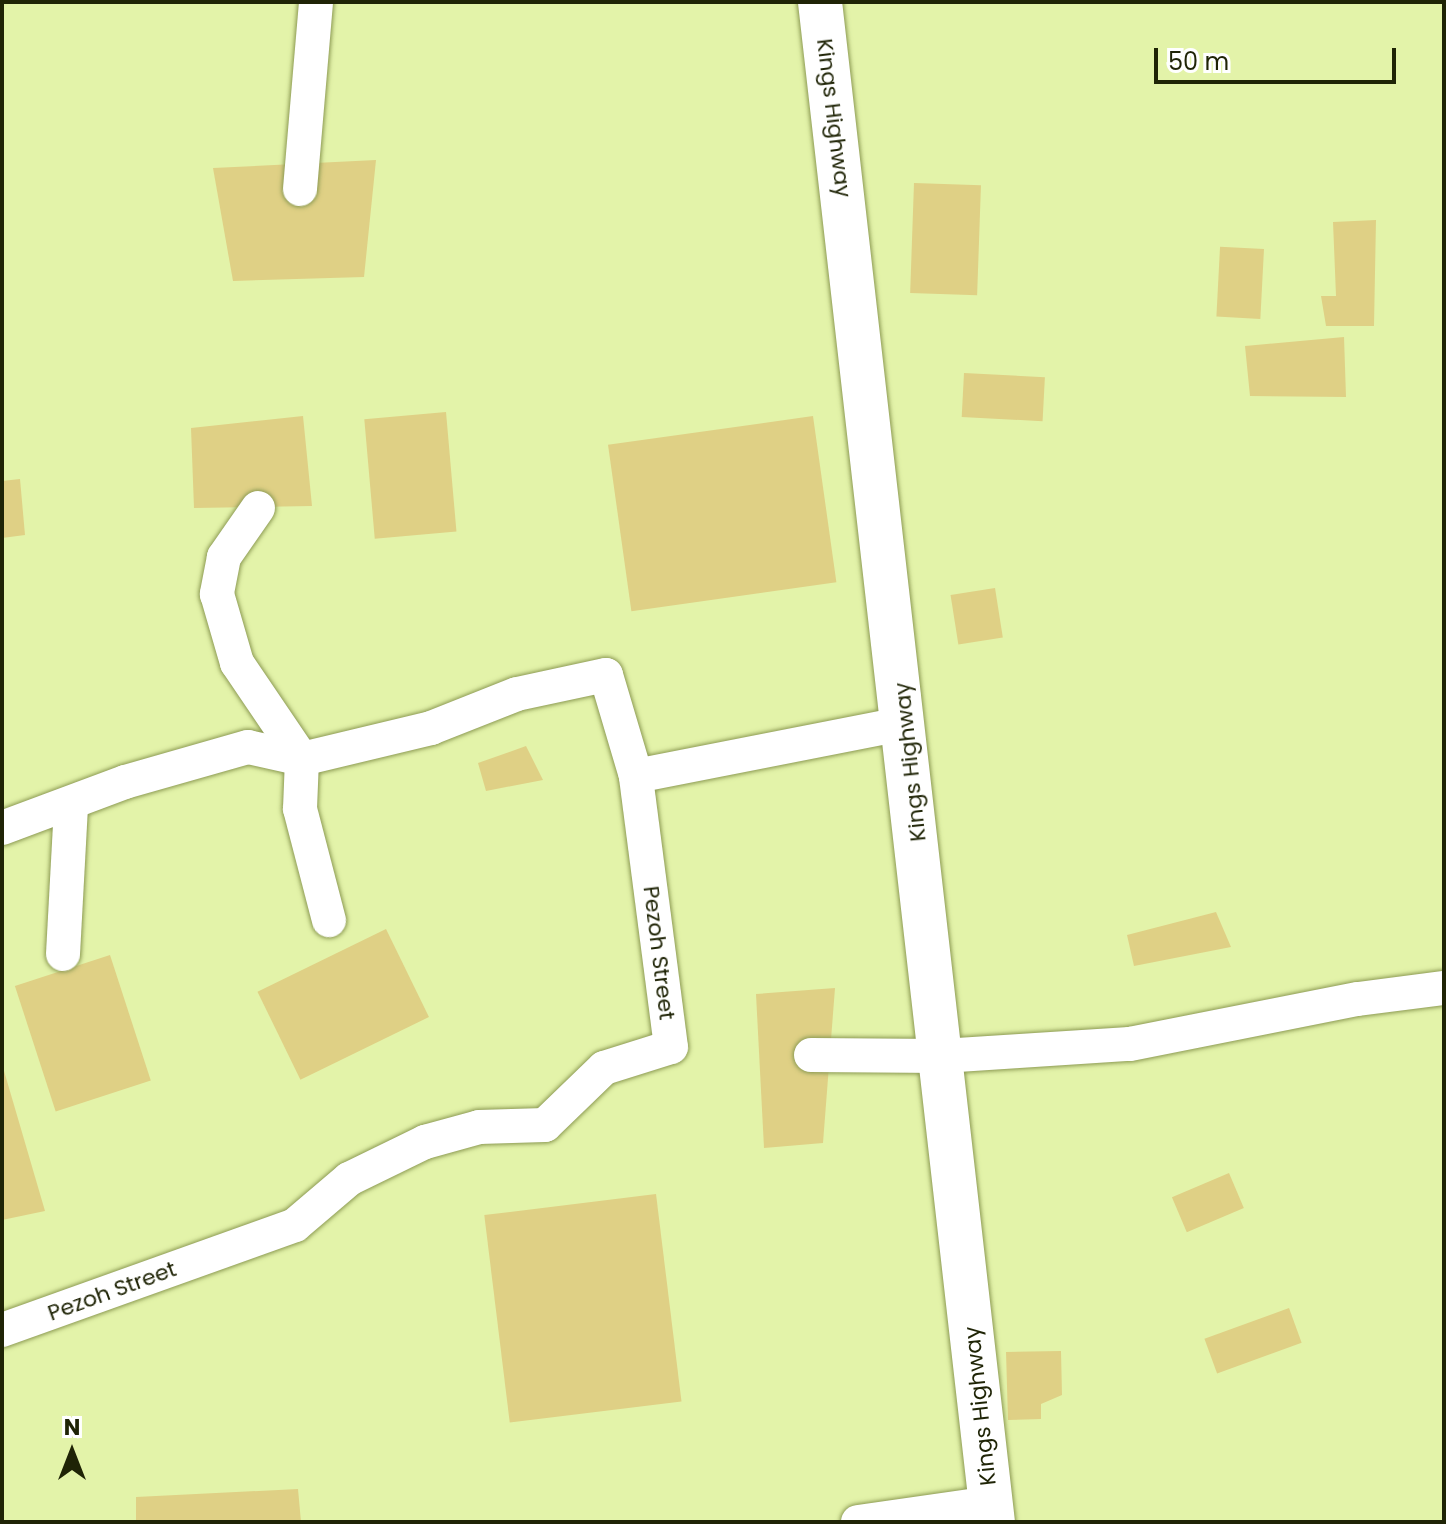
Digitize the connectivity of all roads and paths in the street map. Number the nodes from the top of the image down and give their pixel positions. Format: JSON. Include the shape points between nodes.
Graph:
{"nodes":[{"id":1,"x":316,"y":2,"type":"edge"},
{"id":2,"x":820,"y":2,"type":"edge"},
{"id":3,"x":300,"y":189,"type":"dead end"},
{"id":4,"x":258,"y":508,"type":"dead end"},
{"id":5,"x":905,"y":723,"type":"junction"},
{"id":6,"x":302,"y":759,"type":"junction"},
{"id":7,"x":636,"y":776,"type":"junction"},
{"id":8,"x":71,"y":807,"type":"junction"},
{"id":9,"x":2,"y":828,"type":"edge"},
{"id":10,"x":329,"y":920,"type":"dead end"},
{"id":11,"x":63,"y":954,"type":"dead end"},
{"id":12,"x":1444,"y":988,"type":"edge"},
{"id":13,"x":811,"y":1055,"type":"dead end"},
{"id":14,"x":942,"y":1056,"type":"junction"},
{"id":15,"x":2,"y":1330,"type":"edge"},
{"id":16,"x":992,"y":1512,"type":"edge"},
{"id":17,"x":858,"y":1522,"type":"edge"}],
"edges":[{"from":1,"to":3,"type":"street"},
{"from":2,"to":5,"type":"street","name":"Kings Highway"},
{"from":4,"to":6,"type":"street","via":[[224,557],[217,594],[237,663]]},
{"from":5,"to":7,"type":"street"},
{"from":5,"to":14,"type":"street","name":"Kings Highway"},
{"from":6,"to":7,"type":"street","via":[[431,728],[517,694],[606,675]]},
{"from":6,"to":8,"type":"street","via":[[248,747],[125,782]]},
{"from":6,"to":10,"type":"street","via":[[300,809]]},
{"from":7,"to":15,"type":"street","name":"Pezoh Street","via":[[671,1047],[604,1068],[545,1125],[479,1127],[425,1142],[349,1179],[295,1225]]},
{"from":8,"to":9,"type":"street"},
{"from":8,"to":11,"type":"street"},
{"from":12,"to":14,"type":"street","via":[[1358,999],[1130,1044]]},
{"from":13,"to":14,"type":"street"},
{"from":14,"to":16,"type":"street","name":"Kings Highway"},
{"from":16,"to":17,"type":"street"}]}
